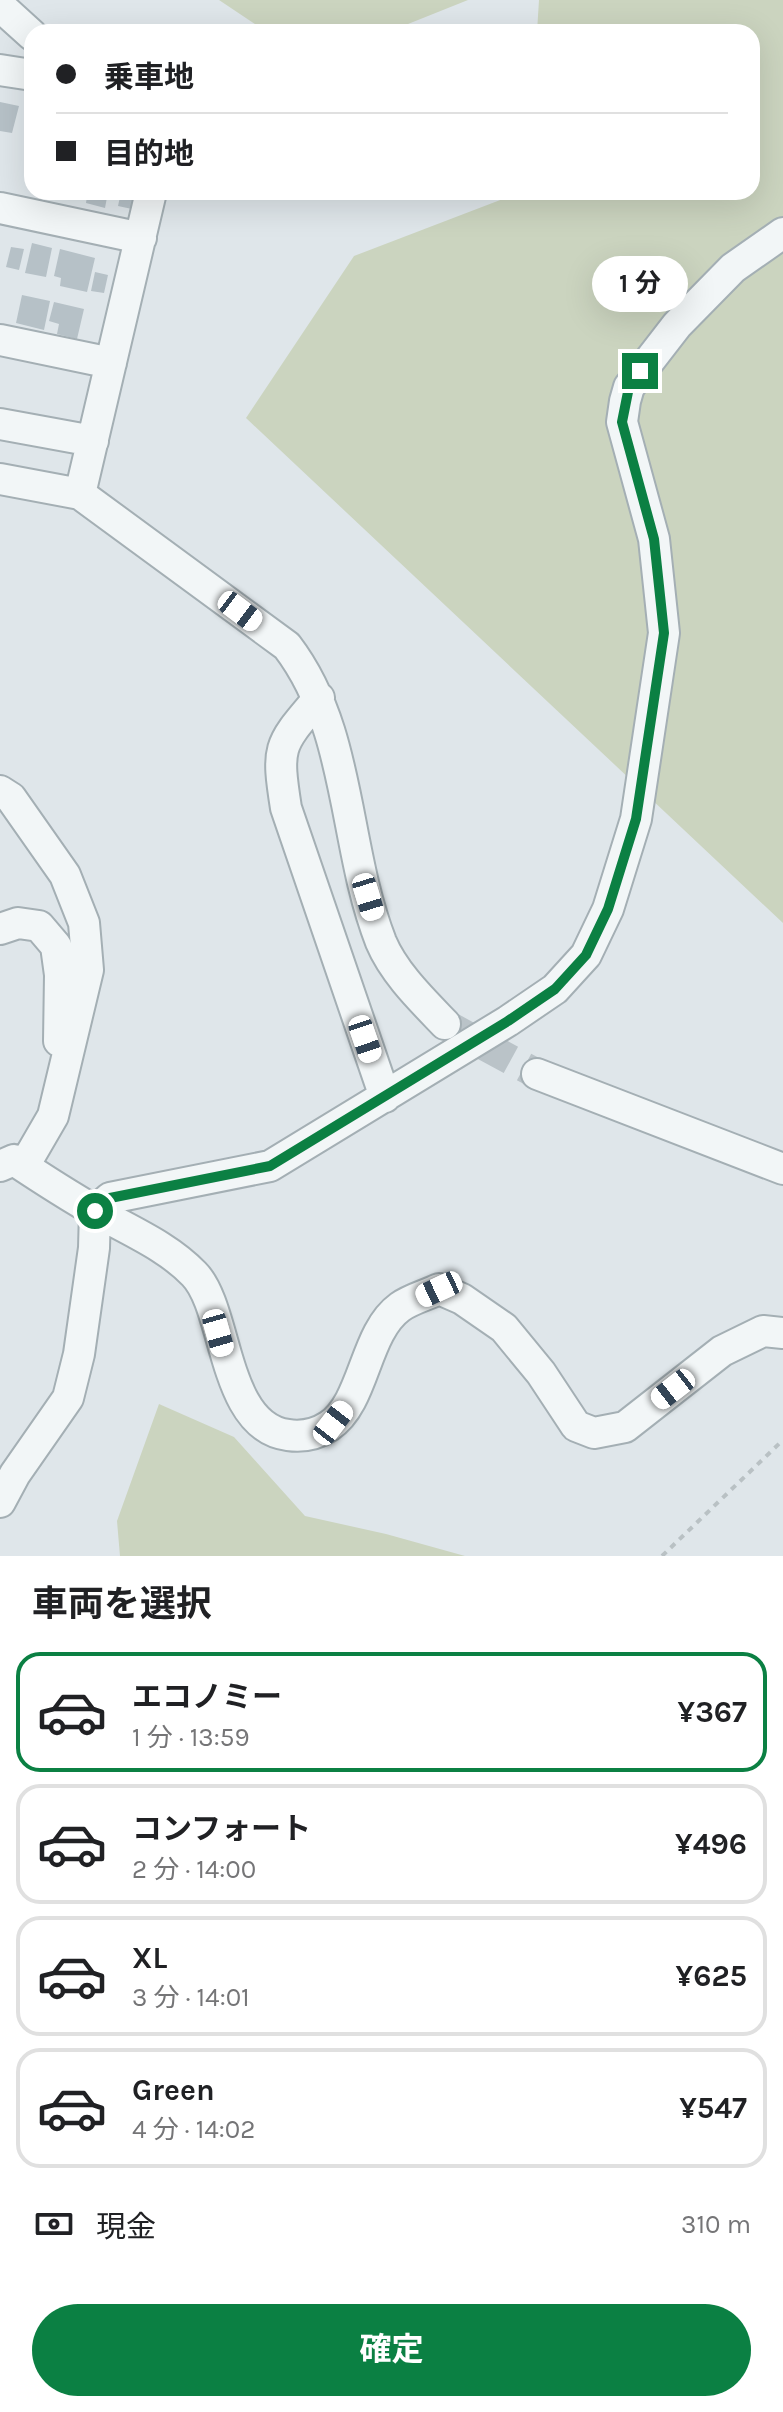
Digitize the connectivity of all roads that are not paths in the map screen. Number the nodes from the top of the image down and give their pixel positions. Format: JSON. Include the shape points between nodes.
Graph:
{"nodes":[{"id":1,"x":0,"y":6,"type":"edge"},
{"id":2,"x":24,"y":28,"type":"edge"},
{"id":3,"x":0,"y":70,"type":"edge"},
{"id":4,"x":24,"y":74,"type":"edge"},
{"id":5,"x":149,"y":200,"type":"edge"},
{"id":6,"x":0,"y":208,"type":"edge"},
{"id":7,"x":783,"y":233,"type":"edge"},
{"id":8,"x":141,"y":238,"type":"junction"},
{"id":9,"x":0,"y":340,"type":"edge"},
{"id":10,"x":111,"y":363,"type":"junction"},
{"id":11,"x":0,"y":424,"type":"edge"},
{"id":12,"x":93,"y":441,"type":"junction"},
{"id":13,"x":0,"y":479,"type":"edge"},
{"id":14,"x":80,"y":494,"type":"junction"},
{"id":15,"x":319,"y":698,"type":"junction"},
{"id":16,"x":0,"y":791,"type":"edge"},
{"id":17,"x":0,"y":929,"type":"edge"},
{"id":18,"x":445,"y":1024,"type":"tunnel mouth"},
{"id":19,"x":69,"y":1055,"type":"junction"},
{"id":20,"x":537,"y":1074,"type":"tunnel mouth"},
{"id":21,"x":385,"y":1097,"type":"junction"},
{"id":22,"x":12,"y":1166,"type":"edge"},
{"id":23,"x":783,"y":1169,"type":"edge"},
{"id":24,"x":95,"y":1211,"type":"junction"},
{"id":25,"x":783,"y":1333,"type":"edge"},
{"id":26,"x":0,"y":1502,"type":"edge"}],
"edges":[{"from":1,"to":2,"type":"street"},
{"from":3,"to":4,"type":"street"},
{"from":5,"to":8,"type":"street"},
{"from":6,"to":8,"type":"street"},
{"from":7,"to":21,"type":"street","via":[[733,268],[677,325],[629,387],[625,401],[622,422],[654,539],[664,633],[636,819],[608,909],[586,955],[555,989]]},
{"from":8,"to":10,"type":"street"},
{"from":9,"to":10,"type":"street"},
{"from":10,"to":12,"type":"street"},
{"from":11,"to":12,"type":"street"},
{"from":12,"to":14,"type":"street"},
{"from":13,"to":14,"type":"street"},
{"from":14,"to":15,"type":"street","via":[[287,646]]},
{"from":15,"to":18,"type":"street","via":[[382,944],[410,987]]},
{"from":15,"to":21,"type":"street","via":[[286,737],[279,764],[286,808]]},
{"from":16,"to":19,"type":"street","via":[[11,798],[65,875],[84,923],[88,970]]},
{"from":17,"to":19,"type":"street","via":[[18,923],[39,926],[56,946],[59,1047]]},
{"from":19,"to":22,"type":"street","via":[[53,1116]]},
{"from":20,"to":23,"type":"street"},
{"from":21,"to":24,"type":"street","via":[[270,1166],[110,1198]]},
{"from":22,"to":24,"type":"street"},
{"from":24,"to":25,"type":"street","via":[[167,1250],[196,1275],[243,1396],[266,1427],[282,1434],[301,1436],[333,1423],[385,1323],[400,1307],[439,1289],[504,1328],[576,1426],[594,1433],[625,1427],[722,1351],[763,1331]]},
{"from":24,"to":26,"type":"street","via":[[79,1354],[68,1398]]}]}
